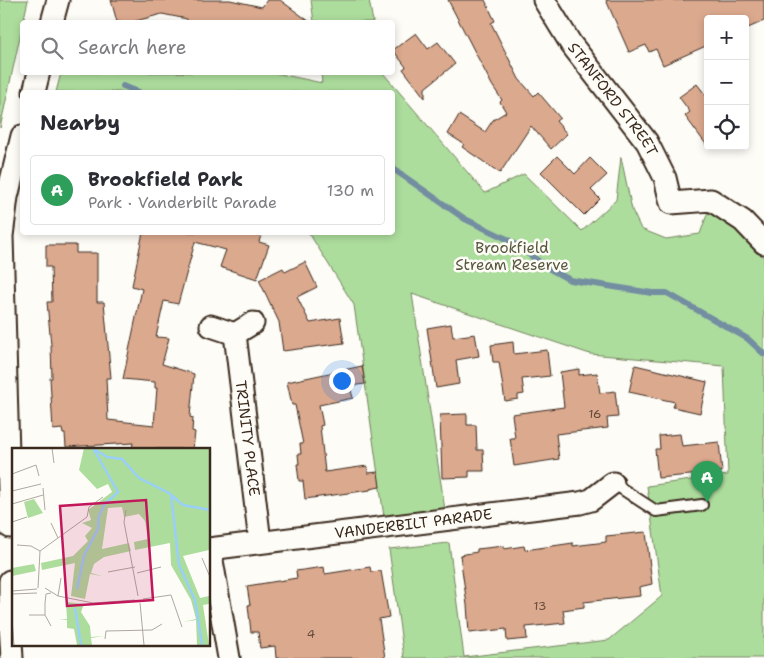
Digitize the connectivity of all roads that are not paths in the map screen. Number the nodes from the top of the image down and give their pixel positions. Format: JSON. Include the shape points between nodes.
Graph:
{"nodes":[{"id":1,"x":58,"y":0,"type":"edge"},
{"id":2,"x":544,"y":0,"type":"edge"},
{"id":3,"x":53,"y":20,"type":"edge"},
{"id":4,"x":38,"y":75,"type":"edge"},
{"id":5,"x":34,"y":90,"type":"edge"},
{"id":6,"x":20,"y":144,"type":"edge"},
{"id":7,"x":764,"y":243,"type":"edge"},
{"id":8,"x":211,"y":326,"type":"dead end"},
{"id":9,"x":613,"y":483,"type":"joint"},
{"id":10,"x":702,"y":505,"type":"dead end"},
{"id":11,"x":8,"y":528,"type":"edge"},
{"id":12,"x":260,"y":542,"type":"junction"},
{"id":13,"x":210,"y":549,"type":"edge"},
{"id":14,"x":210,"y":554,"type":"edge"},
{"id":15,"x":8,"y":580,"type":"edge"},
{"id":16,"x":12,"y":658,"type":"edge"},
{"id":17,"x":229,"y":658,"type":"edge"}],
"edges":[{"from":1,"to":3,"type":"street"},
{"from":2,"to":7,"type":"street","name":"STANFORD STREET","via":[[571,44],[648,142],[665,178],[670,203],[711,200],[742,220]]},
{"from":4,"to":5,"type":"street"},
{"from":6,"to":11,"type":"street","via":[[7,197],[2,236]]},
{"from":8,"to":12,"type":"street","name":"TRINITY PLACE","via":[[244,329]]},
{"from":9,"to":10,"type":"lane","via":[[656,511]]},
{"from":9,"to":12,"type":"street","name":"VANDERBILT PARADE","via":[[591,500],[580,503]]},
{"from":12,"to":13,"type":"street","name":"VANDERBILT PARADE"},
{"from":14,"to":17,"type":"street"},
{"from":15,"to":16,"type":"street"}]}
